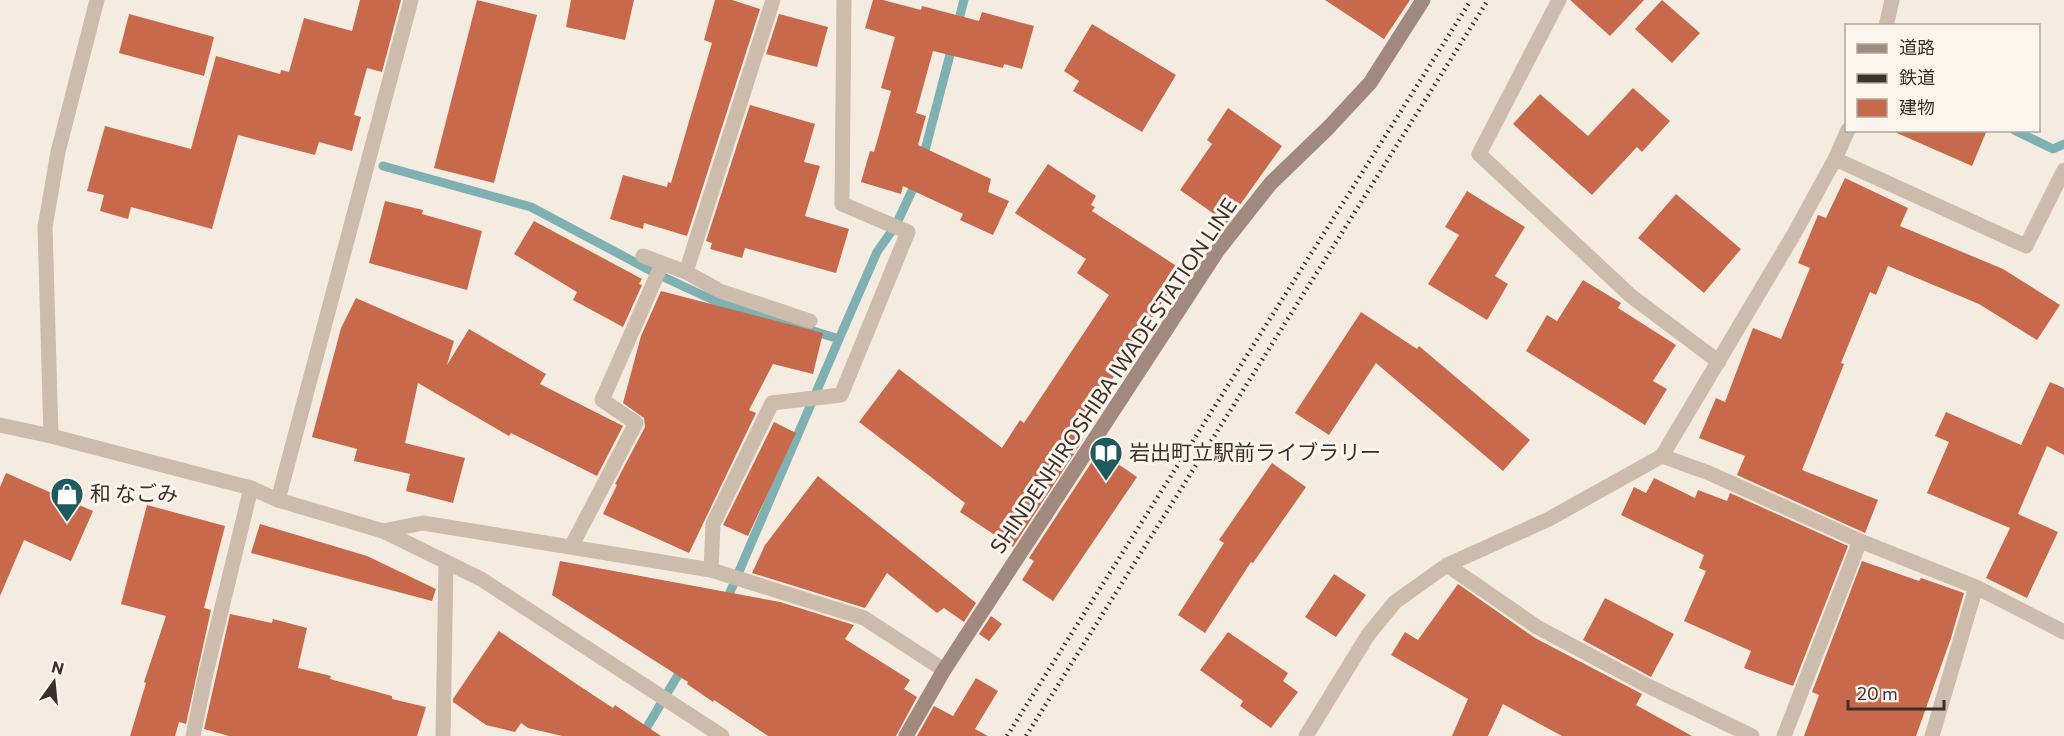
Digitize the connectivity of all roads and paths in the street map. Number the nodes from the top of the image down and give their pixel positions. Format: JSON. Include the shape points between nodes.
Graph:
{"nodes":[{"id":1,"x":97,"y":0,"type":"edge"},
{"id":2,"x":411,"y":0,"type":"edge"},
{"id":3,"x":773,"y":0,"type":"edge"},
{"id":4,"x":844,"y":0,"type":"edge"},
{"id":5,"x":1423,"y":0,"type":"edge"},
{"id":6,"x":1559,"y":0,"type":"edge"},
{"id":7,"x":1892,"y":0,"type":"edge"},
{"id":8,"x":1886,"y":24,"type":"edge"},
{"id":9,"x":1847,"y":132,"type":"edge"},
{"id":10,"x":1835,"y":159,"type":"junction"},
{"id":11,"x":2064,"y":170,"type":"edge"},
{"id":12,"x":643,"y":256,"type":"dead end"},
{"id":13,"x":662,"y":264,"type":"junction"},
{"id":14,"x":686,"y":272,"type":"junction"},
{"id":15,"x":810,"y":321,"type":"dead end"},
{"id":16,"x":1719,"y":362,"type":"junction"},
{"id":17,"x":0,"y":425,"type":"edge"},
{"id":18,"x":51,"y":436,"type":"junction"},
{"id":19,"x":1662,"y":456,"type":"junction"},
{"id":20,"x":251,"y":488,"type":"junction"},
{"id":21,"x":278,"y":500,"type":"junction"},
{"id":22,"x":383,"y":531,"type":"junction"},
{"id":23,"x":1860,"y":541,"type":"junction"},
{"id":24,"x":571,"y":547,"type":"junction"},
{"id":25,"x":446,"y":561,"type":"junction"},
{"id":26,"x":1447,"y":566,"type":"junction"},
{"id":27,"x":711,"y":570,"type":"junction"},
{"id":28,"x":1976,"y":587,"type":"junction"},
{"id":29,"x":2064,"y":632,"type":"edge"},
{"id":30,"x":944,"y":670,"type":"junction"},
{"id":31,"x":193,"y":736,"type":"edge"},
{"id":32,"x":443,"y":736,"type":"edge"},
{"id":33,"x":722,"y":736,"type":"edge"},
{"id":34,"x":906,"y":736,"type":"edge"},
{"id":35,"x":1306,"y":736,"type":"edge"},
{"id":36,"x":1752,"y":736,"type":"edge"},
{"id":37,"x":1784,"y":736,"type":"edge"},
{"id":38,"x":1932,"y":736,"type":"edge"}],
"edges":[{"from":1,"to":18,"type":"street","via":[[58,152],[45,227]]},
{"from":2,"to":21,"type":"street"},
{"from":3,"to":14,"type":"street"},
{"from":4,"to":27,"type":"street","via":[[842,204],[908,232],[841,395],[772,403],[713,524]]},
{"from":5,"to":30,"type":"main road","name":"SHINDENHIROSHIBA IWADE STATION LINE","via":[[1370,83],[1270,183],[1218,250]]},
{"from":6,"to":16,"type":"street","via":[[1479,154],[1631,296]]},
{"from":7,"to":8,"type":"street"},
{"from":9,"to":10,"type":"street"},
{"from":10,"to":11,"type":"street","via":[[2026,246]]},
{"from":10,"to":16,"type":"street"},
{"from":12,"to":13,"type":"street"},
{"from":13,"to":14,"type":"street"},
{"from":13,"to":24,"type":"street","via":[[602,400],[636,423]]},
{"from":14,"to":15,"type":"street","via":[[720,291]]},
{"from":16,"to":19,"type":"street"},
{"from":17,"to":18,"type":"street"},
{"from":18,"to":20,"type":"street"},
{"from":19,"to":23,"type":"street"},
{"from":19,"to":26,"type":"street","via":[[1549,519]]},
{"from":20,"to":21,"type":"street"},
{"from":20,"to":31,"type":"street"},
{"from":21,"to":22,"type":"street"},
{"from":22,"to":24,"type":"street","via":[[423,522]]},
{"from":22,"to":25,"type":"street"},
{"from":23,"to":28,"type":"street"},
{"from":23,"to":37,"type":"street"},
{"from":24,"to":27,"type":"street"},
{"from":25,"to":32,"type":"street"},
{"from":25,"to":33,"type":"street","via":[[481,579]]},
{"from":26,"to":35,"type":"street","via":[[1395,602],[1368,635]]},
{"from":26,"to":36,"type":"street","via":[[1537,627]]},
{"from":27,"to":30,"type":"street","via":[[864,618]]},
{"from":28,"to":29,"type":"street"},
{"from":28,"to":38,"type":"street"},
{"from":30,"to":34,"type":"main road","name":"SHINDENHIROSHIBA IWADE STATION LINE"}]}
